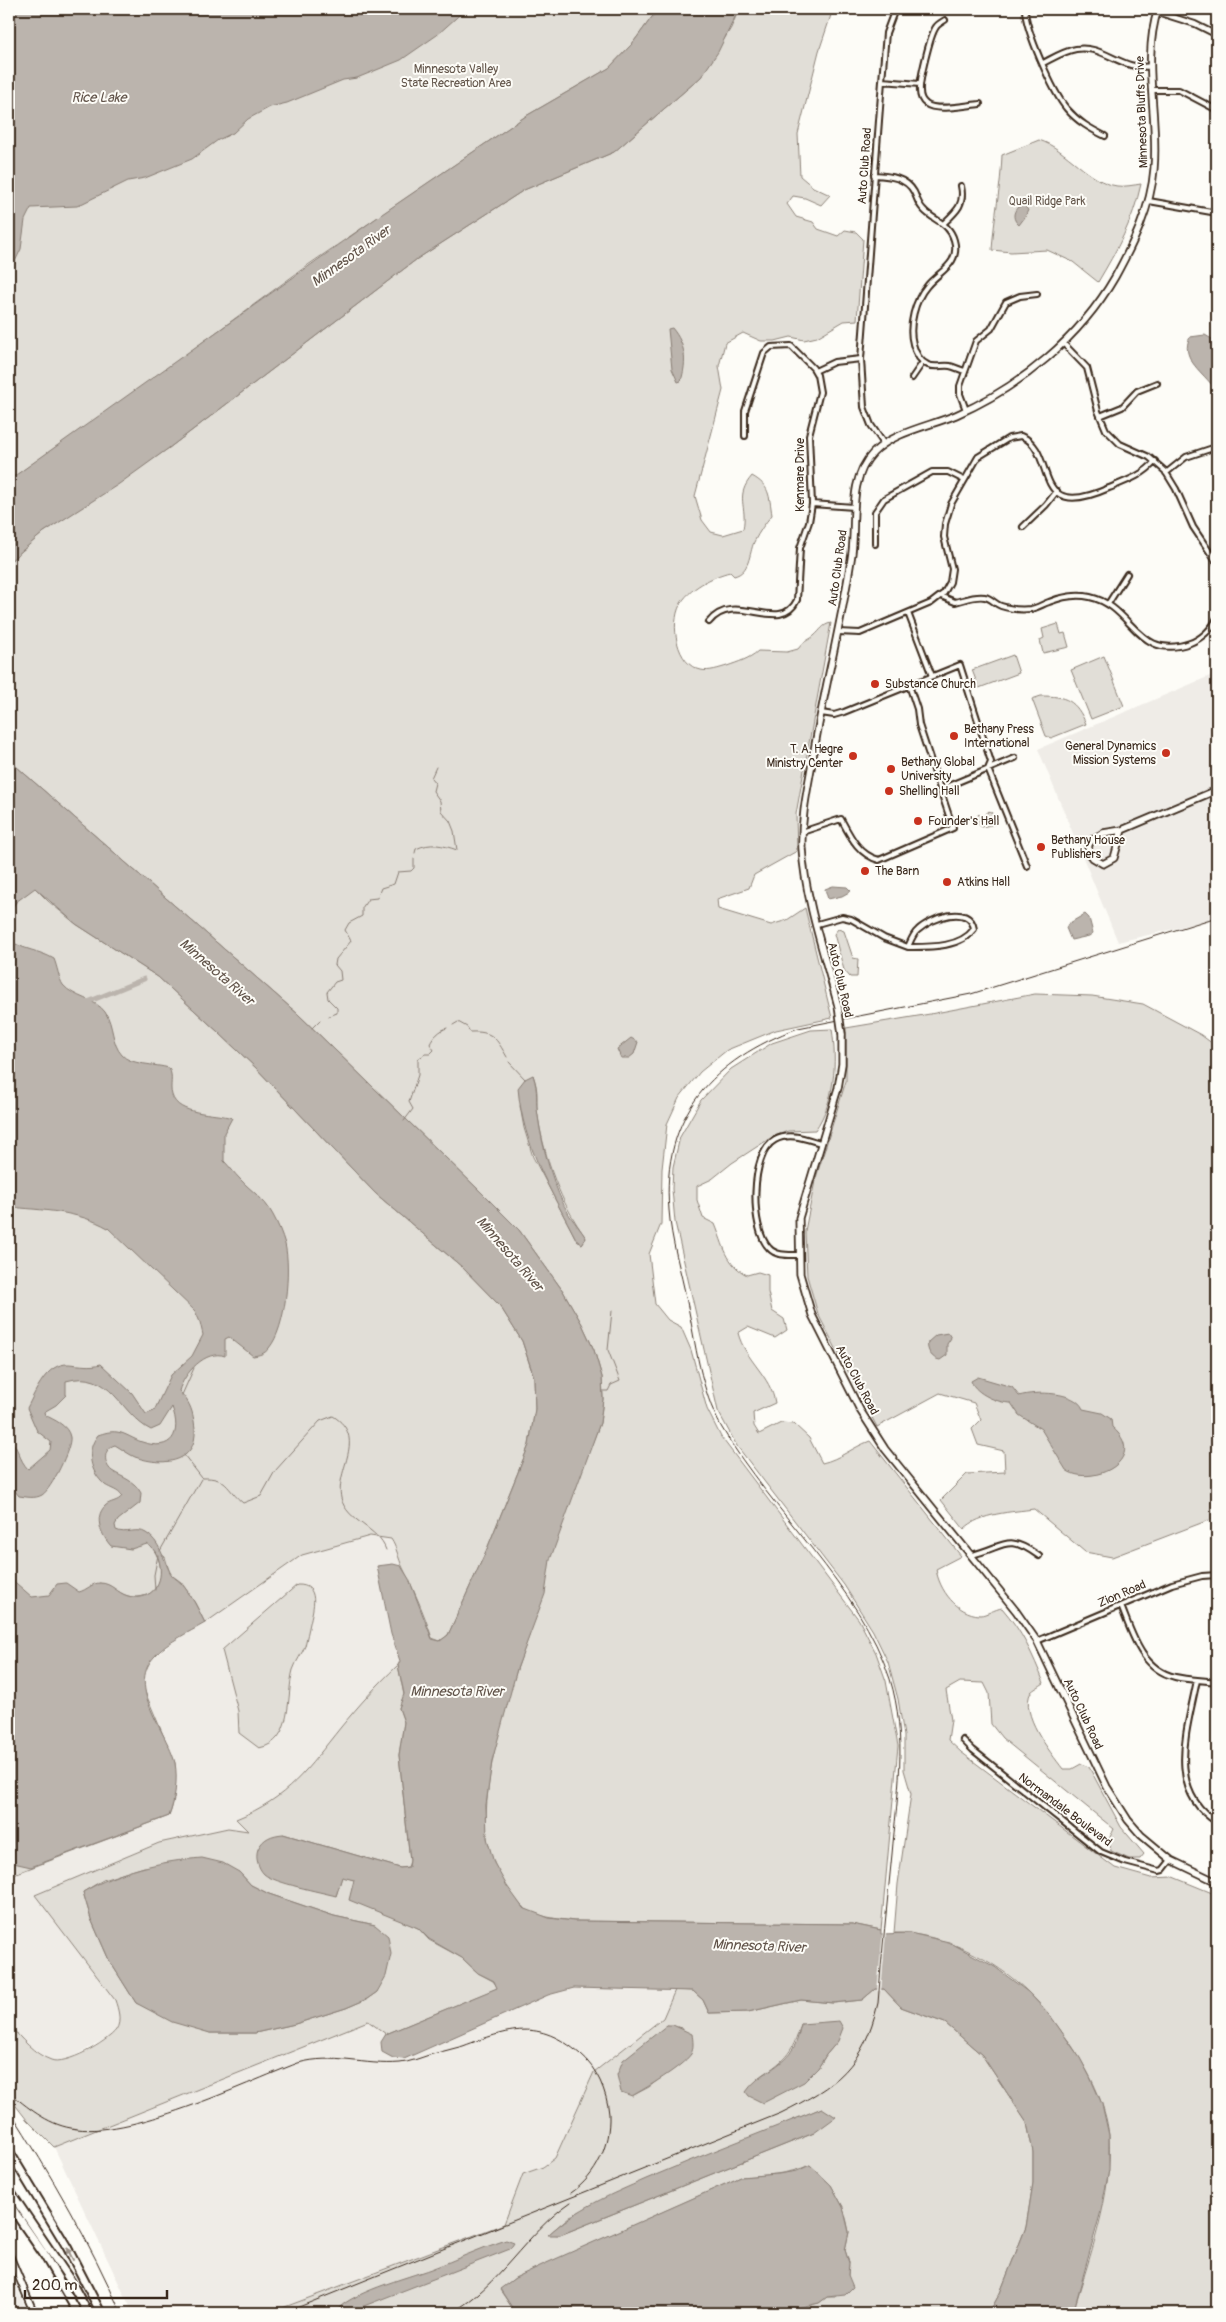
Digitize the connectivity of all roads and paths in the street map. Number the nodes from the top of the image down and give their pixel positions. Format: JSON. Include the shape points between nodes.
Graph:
{"nodes":[{"id":1,"x":894,"y":9,"type":"edge"},
{"id":2,"x":1025,"y":9,"type":"edge"},
{"id":3,"x":1157,"y":10,"type":"edge"},
{"id":4,"x":945,"y":20,"type":"dead end"},
{"id":5,"x":1217,"y":35,"type":"edge"},
{"id":6,"x":1043,"y":63,"type":"junction"},
{"id":7,"x":1151,"y":66,"type":"junction"},
{"id":8,"x":882,"y":81,"type":"junction"},
{"id":9,"x":920,"y":84,"type":"junction"},
{"id":10,"x":1152,"y":90,"type":"junction"},
{"id":11,"x":980,"y":104,"type":"dead end"},
{"id":12,"x":1217,"y":110,"type":"edge"},
{"id":13,"x":1105,"y":136,"type":"dead end"},
{"id":14,"x":874,"y":175,"type":"junction"},
{"id":15,"x":961,"y":186,"type":"dead end"},
{"id":16,"x":1149,"y":201,"type":"junction"},
{"id":17,"x":1217,"y":213,"type":"edge"},
{"id":18,"x":944,"y":224,"type":"junction"},
{"id":19,"x":1037,"y":294,"type":"dead end"},
{"id":20,"x":1063,"y":343,"type":"junction"},
{"id":21,"x":862,"y":359,"type":"junction"},
{"id":22,"x":923,"y":362,"type":"junction"},
{"id":23,"x":815,"y":371,"type":"junction"},
{"id":24,"x":965,"y":371,"type":"junction"},
{"id":25,"x":912,"y":378,"type":"dead end"},
{"id":26,"x":1157,"y":382,"type":"dead end"},
{"id":27,"x":966,"y":410,"type":"junction"},
{"id":28,"x":1100,"y":416,"type":"junction"},
{"id":29,"x":744,"y":436,"type":"dead end"},
{"id":30,"x":1217,"y":443,"type":"edge"},
{"id":31,"x":884,"y":444,"type":"junction"},
{"id":32,"x":1155,"y":461,"type":"junction"},
{"id":33,"x":1166,"y":473,"type":"junction"},
{"id":34,"x":964,"y":480,"type":"junction"},
{"id":35,"x":1057,"y":491,"type":"junction"},
{"id":36,"x":812,"y":504,"type":"junction"},
{"id":37,"x":855,"y":507,"type":"junction"},
{"id":38,"x":1023,"y":527,"type":"dead end"},
{"id":39,"x":875,"y":544,"type":"dead end"},
{"id":40,"x":1217,"y":563,"type":"edge"},
{"id":41,"x":1126,"y":574,"type":"dead end"},
{"id":42,"x":941,"y":596,"type":"junction"},
{"id":43,"x":1108,"y":604,"type":"junction"},
{"id":44,"x":908,"y":613,"type":"junction"},
{"id":45,"x":1217,"y":618,"type":"edge"},
{"id":46,"x":709,"y":622,"type":"dead end"},
{"id":47,"x":838,"y":632,"type":"junction"},
{"id":48,"x":932,"y":676,"type":"junction"},
{"id":49,"x":909,"y":685,"type":"junction"},
{"id":50,"x":821,"y":713,"type":"junction"},
{"id":51,"x":1015,"y":758,"type":"dead end"},
{"id":52,"x":988,"y":769,"type":"junction"},
{"id":53,"x":941,"y":788,"type":"junction"},
{"id":54,"x":1217,"y":790,"type":"edge"},
{"id":55,"x":1122,"y":830,"type":"junction"},
{"id":56,"x":802,"y":832,"type":"junction"},
{"id":57,"x":1028,"y":866,"type":"dead end"},
{"id":58,"x":817,"y":924,"type":"junction"},
{"id":59,"x":908,"y":947,"type":"junction"},
{"id":60,"x":820,"y":1143,"type":"junction"},
{"id":61,"x":798,"y":1255,"type":"junction"},
{"id":62,"x":972,"y":1555,"type":"junction"},
{"id":63,"x":1039,"y":1556,"type":"dead end"},
{"id":64,"x":1217,"y":1575,"type":"edge"},
{"id":65,"x":1121,"y":1606,"type":"junction"},
{"id":66,"x":1037,"y":1641,"type":"junction"},
{"id":67,"x":1197,"y":1680,"type":"junction"},
{"id":68,"x":1217,"y":1682,"type":"edge"},
{"id":69,"x":963,"y":1740,"type":"dead end"},
{"id":70,"x":1217,"y":1822,"type":"edge"},
{"id":71,"x":1171,"y":1860,"type":"junction"},
{"id":72,"x":1217,"y":1882,"type":"edge"},
{"id":73,"x":9,"y":2151,"type":"edge"},
{"id":74,"x":9,"y":2190,"type":"edge"},
{"id":75,"x":9,"y":2204,"type":"edge"},
{"id":76,"x":9,"y":2254,"type":"edge"},
{"id":77,"x":34,"y":2313,"type":"edge"},
{"id":78,"x":78,"y":2313,"type":"edge"},
{"id":79,"x":88,"y":2313,"type":"edge"},
{"id":80,"x":101,"y":2313,"type":"edge"}],
"edges":[{"from":1,"to":8,"type":"street","name":"Auto Club Road","via":[[886,33]]},
{"from":2,"to":6,"type":"street","via":[[1027,25]]},
{"from":3,"to":5,"type":"street"},
{"from":3,"to":7,"type":"street","name":"Minnesota Bluffs Drive","via":[[1150,43]]},
{"from":4,"to":9,"type":"street","via":[[931,35]]},
{"from":6,"to":7,"type":"street","via":[[1084,49],[1136,67]]},
{"from":6,"to":13,"type":"street","via":[[1068,110],[1085,126]]},
{"from":7,"to":10,"type":"street","name":"Minnesota Bluffs Drive"},
{"from":8,"to":9,"type":"street"},
{"from":8,"to":14,"type":"street","name":"Auto Club Road"},
{"from":9,"to":11,"type":"street","via":[[922,100],[932,107]]},
{"from":10,"to":12,"type":"street","via":[[1179,90]]},
{"from":10,"to":16,"type":"street","name":"Minnesota Bluffs Drive","via":[[1155,159]]},
{"from":14,"to":18,"type":"street","via":[[904,181],[914,190],[923,209]]},
{"from":14,"to":21,"type":"street","name":"Auto Club Road"},
{"from":15,"to":18,"type":"street","via":[[960,207]]},
{"from":16,"to":17,"type":"street"},
{"from":16,"to":20,"type":"street","name":"Minnesota Bluffs Drive","via":[[1113,280]]},
{"from":18,"to":22,"type":"street","via":[[954,241],[954,256],[946,270],[922,293],[911,324],[914,348]]},
{"from":19,"to":24,"type":"street","via":[[1006,302],[991,328],[976,341]]},
{"from":20,"to":27,"type":"street","name":"Minnesota Bluffs Drive","via":[[1010,386]]},
{"from":20,"to":28,"type":"street","via":[[1087,368]]},
{"from":21,"to":23,"type":"street","via":[[834,362]]},
{"from":21,"to":31,"type":"street","name":"Auto Club Road","via":[[864,407]]},
{"from":22,"to":24,"type":"street","via":[[934,367],[950,366]]},
{"from":22,"to":25,"type":"street"},
{"from":23,"to":29,"type":"street","via":[[791,346],[767,350],[761,358],[748,399]]},
{"from":23,"to":36,"type":"street","name":"Kenmare Drive","via":[[820,392],[808,444]]},
{"from":24,"to":27,"type":"street","via":[[960,394]]},
{"from":26,"to":28,"type":"street","via":[[1143,387],[1122,407]]},
{"from":27,"to":31,"type":"street","name":"Minnesota Bluffs Drive"},
{"from":28,"to":32,"type":"street","via":[[1106,430],[1120,444]]},
{"from":30,"to":33,"type":"street","via":[[1213,448],[1186,457]]},
{"from":31,"to":37,"type":"street","name":"Auto Club Road","via":[[871,455],[861,472]]},
{"from":32,"to":33,"type":"street"},
{"from":32,"to":35,"type":"street","via":[[1150,468],[1132,478],[1083,498],[1068,497]]},
{"from":33,"to":40,"type":"street","via":[[1193,526]]},
{"from":34,"to":35,"type":"street","via":[[985,452],[1010,438],[1021,436],[1032,442],[1049,483]]},
{"from":34,"to":39,"type":"street","via":[[948,472],[932,472],[884,499],[875,512]]},
{"from":34,"to":42,"type":"street","via":[[946,514],[944,537],[952,570],[948,586]]},
{"from":35,"to":38,"type":"street"},
{"from":36,"to":37,"type":"street"},
{"from":36,"to":46,"type":"street","name":"Kenmare Drive","via":[[800,548],[797,600],[791,612],[778,615],[731,608]]},
{"from":37,"to":47,"type":"street","name":"Auto Club Road","via":[[852,555]]},
{"from":41,"to":43,"type":"street"},
{"from":42,"to":43,"type":"street","via":[[955,602],[976,596],[986,597],[1000,606],[1014,609],[1032,609],[1069,596],[1090,597]]},
{"from":42,"to":44,"type":"street"},
{"from":43,"to":45,"type":"street","via":[[1120,612],[1143,638],[1169,647],[1194,642]]},
{"from":44,"to":47,"type":"street","via":[[860,633]]},
{"from":44,"to":48,"type":"street"},
{"from":47,"to":50,"type":"street","name":"Auto Club Road"},
{"from":48,"to":49,"type":"street"},
{"from":48,"to":52,"type":"street","via":[[960,665],[991,762]]},
{"from":49,"to":50,"type":"street","via":[[844,712],[834,715]]},
{"from":49,"to":53,"type":"street","via":[[919,726]]},
{"from":50,"to":56,"type":"street","name":"Auto Club Road"},
{"from":51,"to":52,"type":"street"},
{"from":52,"to":53,"type":"street"},
{"from":52,"to":57,"type":"street"},
{"from":53,"to":56,"type":"street","via":[[953,828],[879,860],[864,853],[841,820]]},
{"from":54,"to":55,"type":"street"},
{"from":55,"to":55,"type":"street","via":[[1103,833],[1093,839],[1088,850],[1093,858],[1103,864],[1114,858]]},
{"from":56,"to":58,"type":"street","name":"Auto Club Road","via":[[804,869]]},
{"from":58,"to":59,"type":"street","via":[[842,917],[851,919],[884,938]]},
{"from":58,"to":60,"type":"street","name":"Auto Club Road","bridge":true,"via":[[842,1034],[838,1088]]},
{"from":59,"to":59,"type":"street","via":[[916,931],[939,917],[961,915],[973,922],[974,929],[960,941]]},
{"from":60,"to":61,"type":"street","name":"Auto Club Road","via":[[799,1218]]},
{"from":60,"to":61,"type":"street","via":[[799,1137],[783,1137],[764,1150],[759,1164],[756,1194],[762,1237],[773,1252]]},
{"from":61,"to":62,"type":"street","name":"Auto Club Road","via":[[802,1283],[812,1314],[866,1420],[890,1455]]},
{"from":62,"to":63,"type":"street","via":[[1008,1542],[1021,1544]]},
{"from":62,"to":66,"type":"street","name":"Auto Club Road"},
{"from":64,"to":65,"type":"street","name":"Zion Road","via":[[1187,1579]]},
{"from":65,"to":66,"type":"street","name":"Zion Road"},
{"from":65,"to":67,"type":"street","via":[[1138,1647],[1149,1663],[1164,1674]]},
{"from":66,"to":71,"type":"street","name":"Auto Club Road","via":[[1116,1804],[1141,1835]]},
{"from":67,"to":68,"type":"street"},
{"from":67,"to":70,"type":"street","via":[[1184,1752],[1184,1774],[1197,1804]]},
{"from":69,"to":71,"type":"street","name":"Normandale Boulevard","via":[[1102,1852],[1159,1871]]},
{"from":71,"to":72,"type":"street"},
{"from":80,"to":73,"type":"highway","one_way":true,"via":[[67,2247]]},
{"from":74,"to":79,"type":"highway","via":[[70,2280]]},
{"from":75,"to":78,"type":"highway","via":[[43,2253]]},
{"from":76,"to":77,"type":"street"}]}
